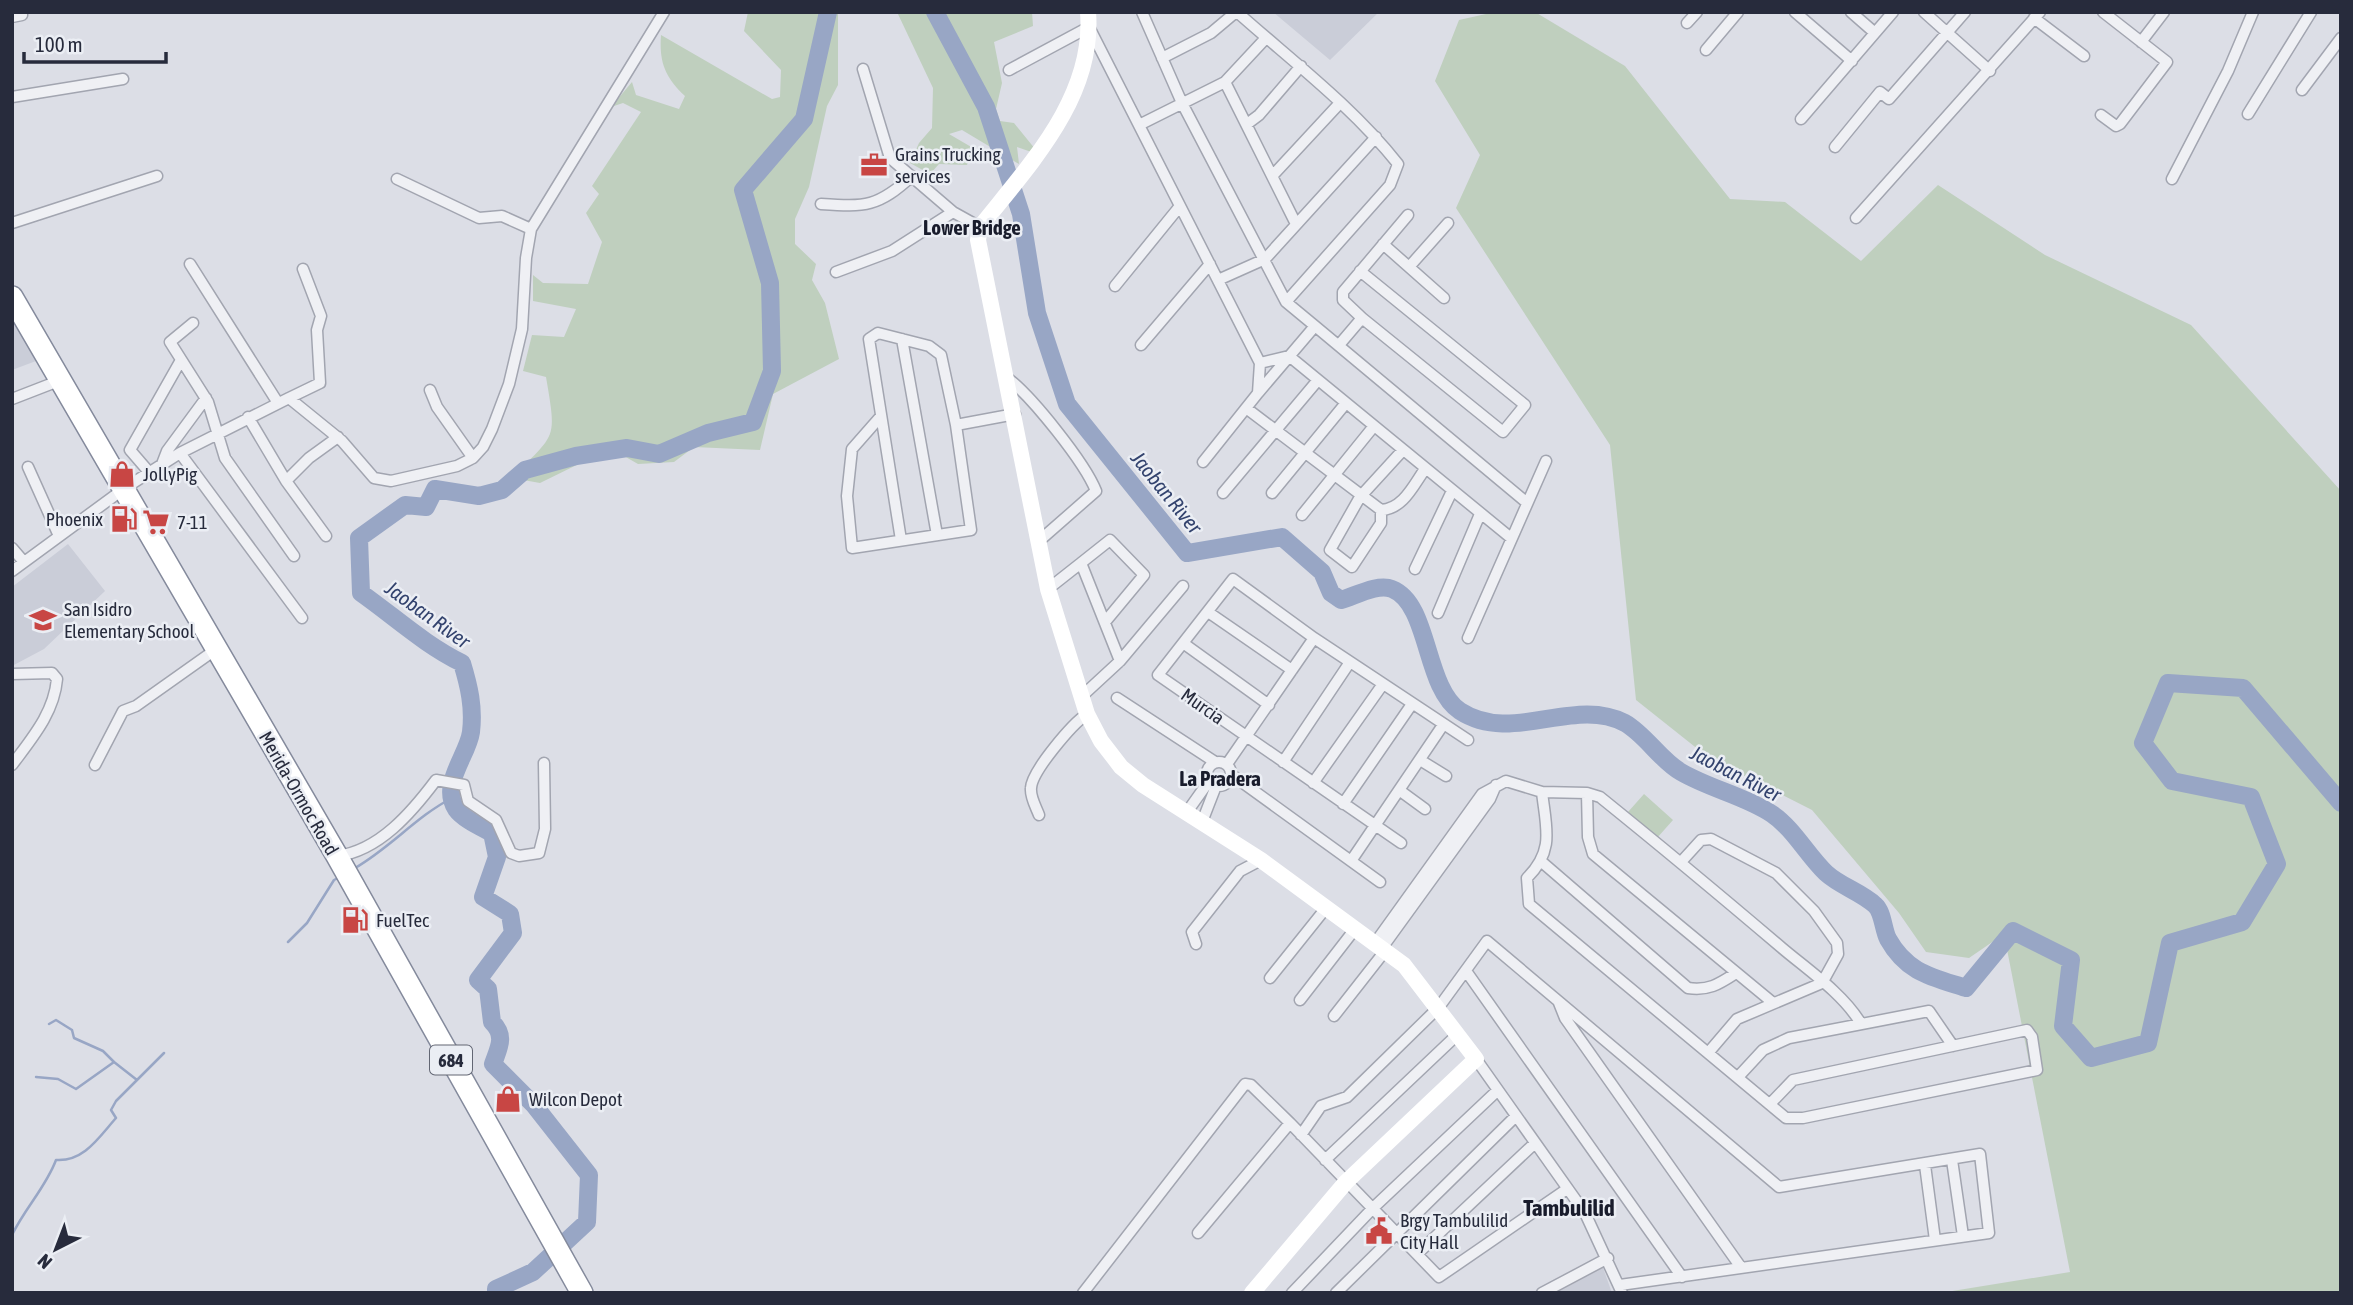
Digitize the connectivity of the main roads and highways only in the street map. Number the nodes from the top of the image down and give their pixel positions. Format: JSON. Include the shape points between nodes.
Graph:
{"nodes":[{"id":1,"x":12,"y":296,"type":"edge"},
{"id":2,"x":582,"y":1293,"type":"edge"}],
"edges":[{"from":1,"to":2,"type":"highway","name":"Merida-Ormoc Road","number":"684"}]}
